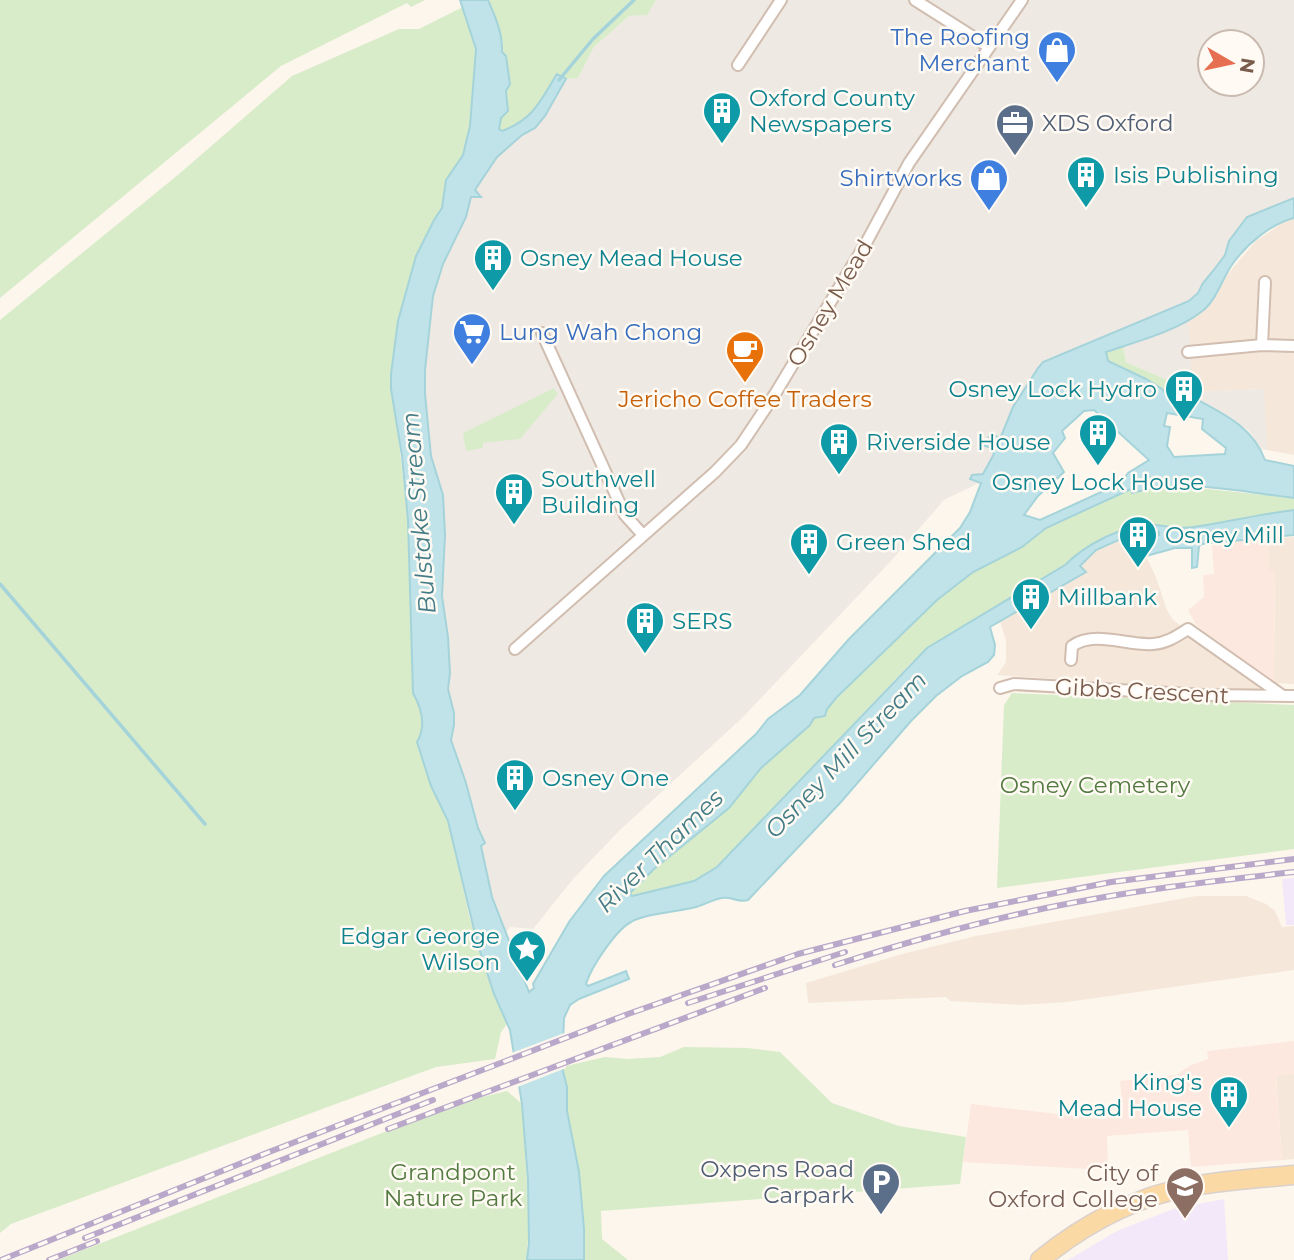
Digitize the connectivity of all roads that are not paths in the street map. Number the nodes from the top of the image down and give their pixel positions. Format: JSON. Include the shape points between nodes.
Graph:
{"nodes":[{"id":1,"x":781,"y":0,"type":"edge"},
{"id":2,"x":915,"y":0,"type":"edge"},
{"id":3,"x":1022,"y":0,"type":"edge"},
{"id":4,"x":989,"y":47,"type":"junction"},
{"id":5,"x":738,"y":65,"type":"dead end"},
{"id":6,"x":1265,"y":282,"type":"dead end"},
{"id":7,"x":542,"y":333,"type":"dead end"},
{"id":8,"x":1262,"y":345,"type":"junction"},
{"id":9,"x":1294,"y":346,"type":"edge"},
{"id":10,"x":1188,"y":352,"type":"dead end"},
{"id":11,"x":643,"y":535,"type":"junction"},
{"id":12,"x":515,"y":649,"type":"dead end"},
{"id":13,"x":1071,"y":660,"type":"dead end"},
{"id":14,"x":1000,"y":688,"type":"dead end"},
{"id":15,"x":1289,"y":696,"type":"edge"},
{"id":16,"x":1294,"y":1175,"type":"edge"},
{"id":17,"x":1040,"y":1260,"type":"edge"}],
"edges":[{"from":1,"to":5,"type":"street"},
{"from":2,"to":4,"type":"street"},
{"from":3,"to":4,"type":"street","name":"Osney Mead"},
{"from":4,"to":11,"type":"street","name":"Osney Mead","via":[[909,163],[866,243],[741,445]]},
{"from":6,"to":8,"type":"street"},
{"from":7,"to":11,"type":"street","via":[[625,515]]},
{"from":8,"to":9,"type":"street"},
{"from":8,"to":10,"type":"street"},
{"from":11,"to":12,"type":"street","name":"Osney Mead"},
{"from":13,"to":15,"type":"street","via":[[1072,646],[1087,639],[1153,644],[1169,641],[1188,629]]},
{"from":14,"to":15,"type":"street","name":"Gibbs Crescent","via":[[1014,684]]},
{"from":16,"to":17,"type":"main road","via":[[1191,1186],[1144,1199],[1107,1215]]}]}
